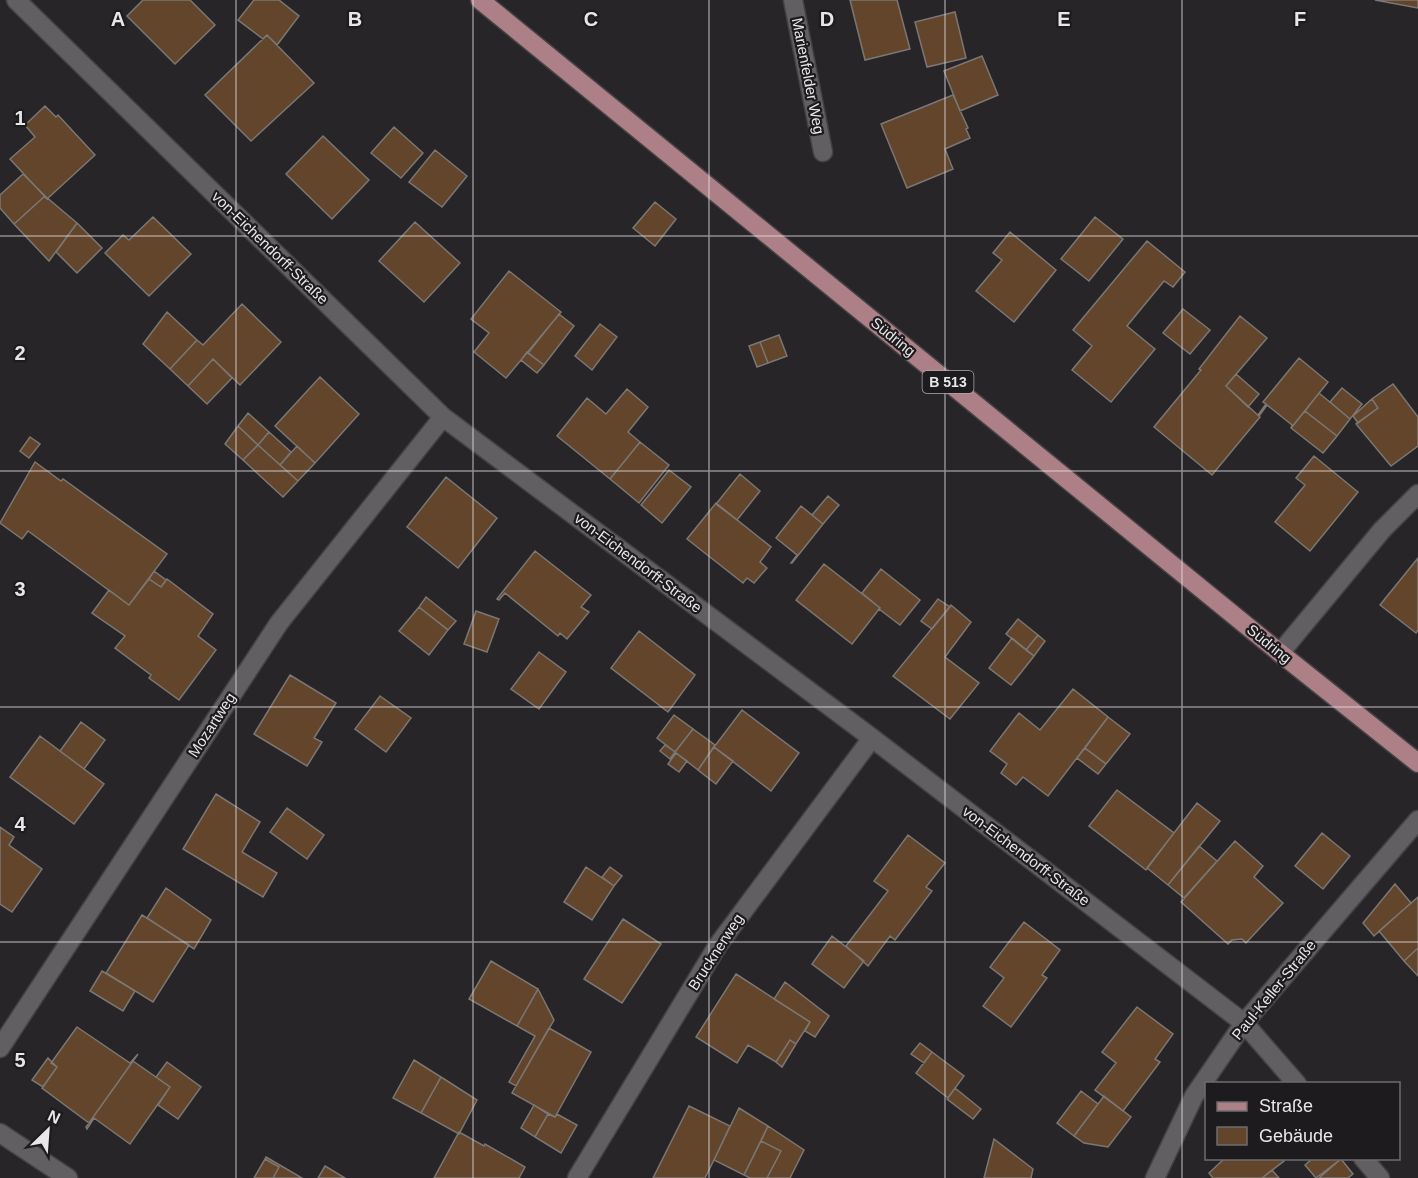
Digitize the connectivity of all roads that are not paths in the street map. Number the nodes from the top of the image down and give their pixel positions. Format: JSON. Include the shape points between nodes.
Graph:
{"nodes":[{"id":1,"x":16,"y":0,"type":"edge"},
{"id":2,"x":480,"y":0,"type":"edge"},
{"id":3,"x":793,"y":0,"type":"edge"},
{"id":4,"x":823,"y":152,"type":"dead end"},
{"id":5,"x":443,"y":417,"type":"junction"},
{"id":6,"x":1418,"y":494,"type":"edge"},
{"id":7,"x":1280,"y":653,"type":"junction"},
{"id":8,"x":872,"y":738,"type":"junction"},
{"id":9,"x":1418,"y":763,"type":"edge"},
{"id":10,"x":1418,"y":820,"type":"edge"},
{"id":11,"x":1244,"y":1023,"type":"junction"},
{"id":12,"x":0,"y":1048,"type":"edge"},
{"id":13,"x":1296,"y":1082,"type":"edge"},
{"id":14,"x":0,"y":1133,"type":"edge"},
{"id":15,"x":1365,"y":1160,"type":"edge"},
{"id":16,"x":68,"y":1178,"type":"edge"},
{"id":17,"x":577,"y":1178,"type":"edge"},
{"id":18,"x":1155,"y":1178,"type":"edge"},
{"id":19,"x":1380,"y":1178,"type":"edge"}],
"edges":[{"from":1,"to":5,"type":"street","name":"von-Eichendorff-Straße"},
{"from":2,"to":7,"type":"main road","name":"Südring","number":"B 513"},
{"from":3,"to":4,"type":"street","name":"Marienfelder Weg"},
{"from":5,"to":8,"type":"street","name":"von-Eichendorff-Straße"},
{"from":5,"to":12,"type":"street","name":"Mozartweg","via":[[279,623]]},
{"from":6,"to":7,"type":"street","via":[[1382,530]]},
{"from":7,"to":9,"type":"main road","name":"Südring","number":"B 513"},
{"from":8,"to":11,"type":"street","name":"von-Eichendorff-Straße"},
{"from":8,"to":17,"type":"street","name":"Brucknerweg","via":[[718,945]]},
{"from":10,"to":11,"type":"street","name":"Paul-Keller-Straße"},
{"from":11,"to":13,"type":"street","name":"von-Eichendorff-Straße"},
{"from":11,"to":18,"type":"street","name":"Paul-Keller-Straße","via":[[1194,1096]]},
{"from":14,"to":16,"type":"street"},
{"from":15,"to":19,"type":"street"}]}
